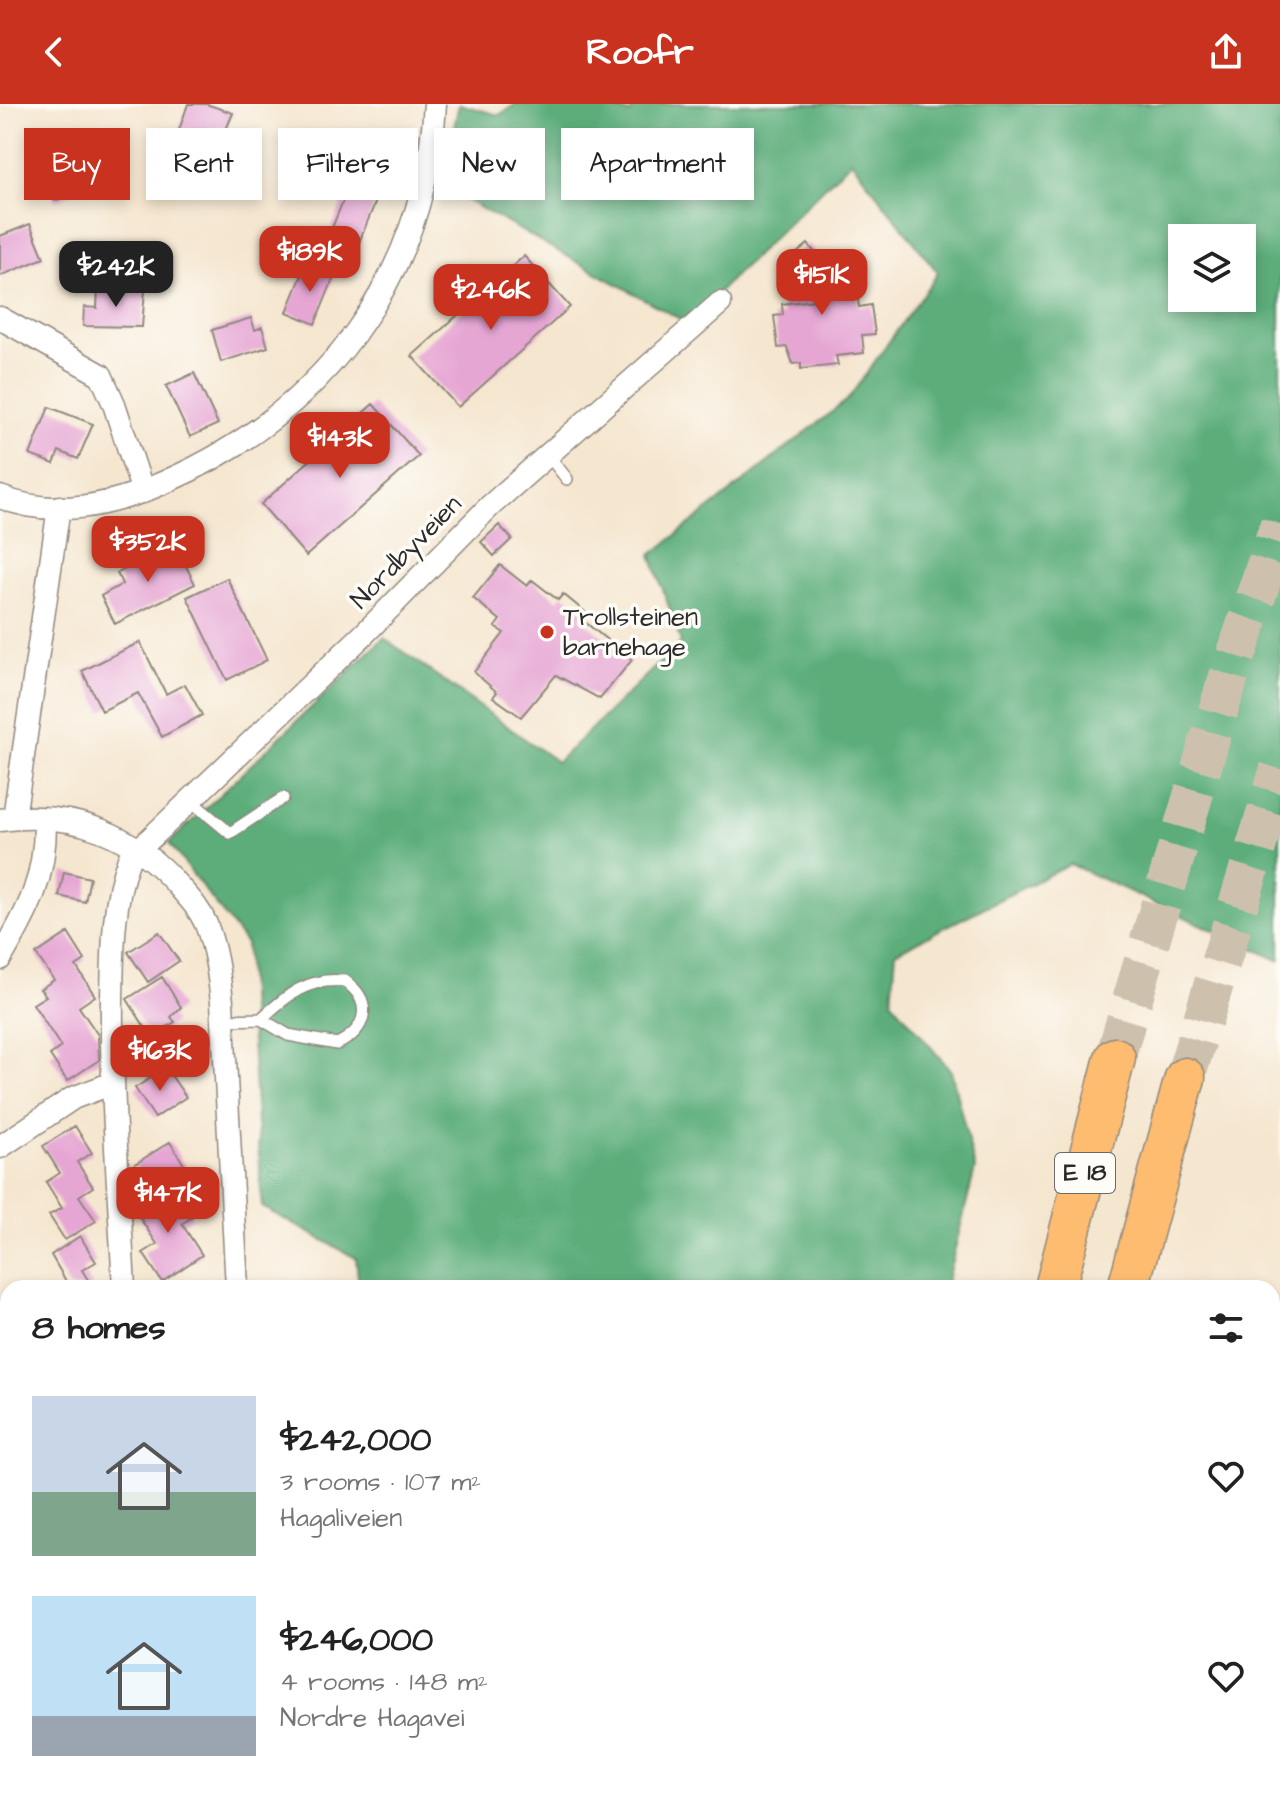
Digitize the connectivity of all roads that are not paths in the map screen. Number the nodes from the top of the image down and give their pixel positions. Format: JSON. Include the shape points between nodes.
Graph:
{"nodes":[{"id":1,"x":435,"y":104,"type":"edge"},
{"id":2,"x":720,"y":303,"type":"dead end"},
{"id":3,"x":0,"y":318,"type":"edge"},
{"id":4,"x":548,"y":455,"type":"junction"},
{"id":5,"x":567,"y":479,"type":"dead end"},
{"id":6,"x":143,"y":492,"type":"junction"},
{"id":7,"x":0,"y":497,"type":"edge"},
{"id":8,"x":59,"y":507,"type":"junction"},
{"id":9,"x":283,"y":798,"type":"dead end"},
{"id":10,"x":191,"y":801,"type":"junction"},
{"id":11,"x":7,"y":819,"type":"edge"},
{"id":12,"x":45,"y":819,"type":"junction"},
{"id":13,"x":141,"y":849,"type":"junction"},
{"id":14,"x":0,"y":959,"type":"edge"},
{"id":15,"x":261,"y":1019,"type":"junction"},
{"id":16,"x":223,"y":1020,"type":"junction"},
{"id":17,"x":1115,"y":1058,"type":"tunnel mouth"},
{"id":18,"x":1185,"y":1078,"type":"tunnel mouth"},
{"id":19,"x":113,"y":1083,"type":"junction"},
{"id":20,"x":0,"y":1147,"type":"edge"},
{"id":21,"x":124,"y":1280,"type":"edge"},
{"id":22,"x":237,"y":1280,"type":"edge"},
{"id":23,"x":1057,"y":1280,"type":"edge"},
{"id":24,"x":1130,"y":1280,"type":"edge"}],
"edges":[{"from":1,"to":6,"type":"street","via":[[409,233],[379,299],[337,361],[289,408],[237,446]]},
{"from":2,"to":4,"type":"street","name":"Nordbyveien"},
{"from":3,"to":6,"type":"street","via":[[101,375]]},
{"from":4,"to":5,"type":"lane"},
{"from":4,"to":10,"type":"street","name":"Nordbyveien"},
{"from":6,"to":8,"type":"street","via":[[90,507]]},
{"from":7,"to":8,"type":"street"},
{"from":8,"to":11,"type":"street"},
{"from":9,"to":10,"type":"lane","via":[[230,833]]},
{"from":10,"to":13,"type":"street","name":"Nordbyveien"},
{"from":11,"to":12,"type":"street"},
{"from":12,"to":13,"type":"street","via":[[79,823]]},
{"from":12,"to":14,"type":"street","via":[[45,850],[33,902]]},
{"from":13,"to":16,"type":"street","via":[[165,867],[205,922],[218,963]]},
{"from":13,"to":19,"type":"street","name":"Nordbyveien","via":[[129,859],[122,876],[113,945]]},
{"from":15,"to":15,"type":"lane","via":[[288,1035],[337,1044],[360,1028],[364,1015],[355,988],[328,979],[288,994]]},
{"from":15,"to":16,"type":"lane"},
{"from":16,"to":22,"type":"street"},
{"from":17,"to":23,"type":"highway","number":"E 18"},
{"from":18,"to":24,"type":"highway","number":"E 18"},
{"from":19,"to":20,"type":"street","via":[[73,1098]]},
{"from":19,"to":21,"type":"street","name":"Nordbyveien"}]}
